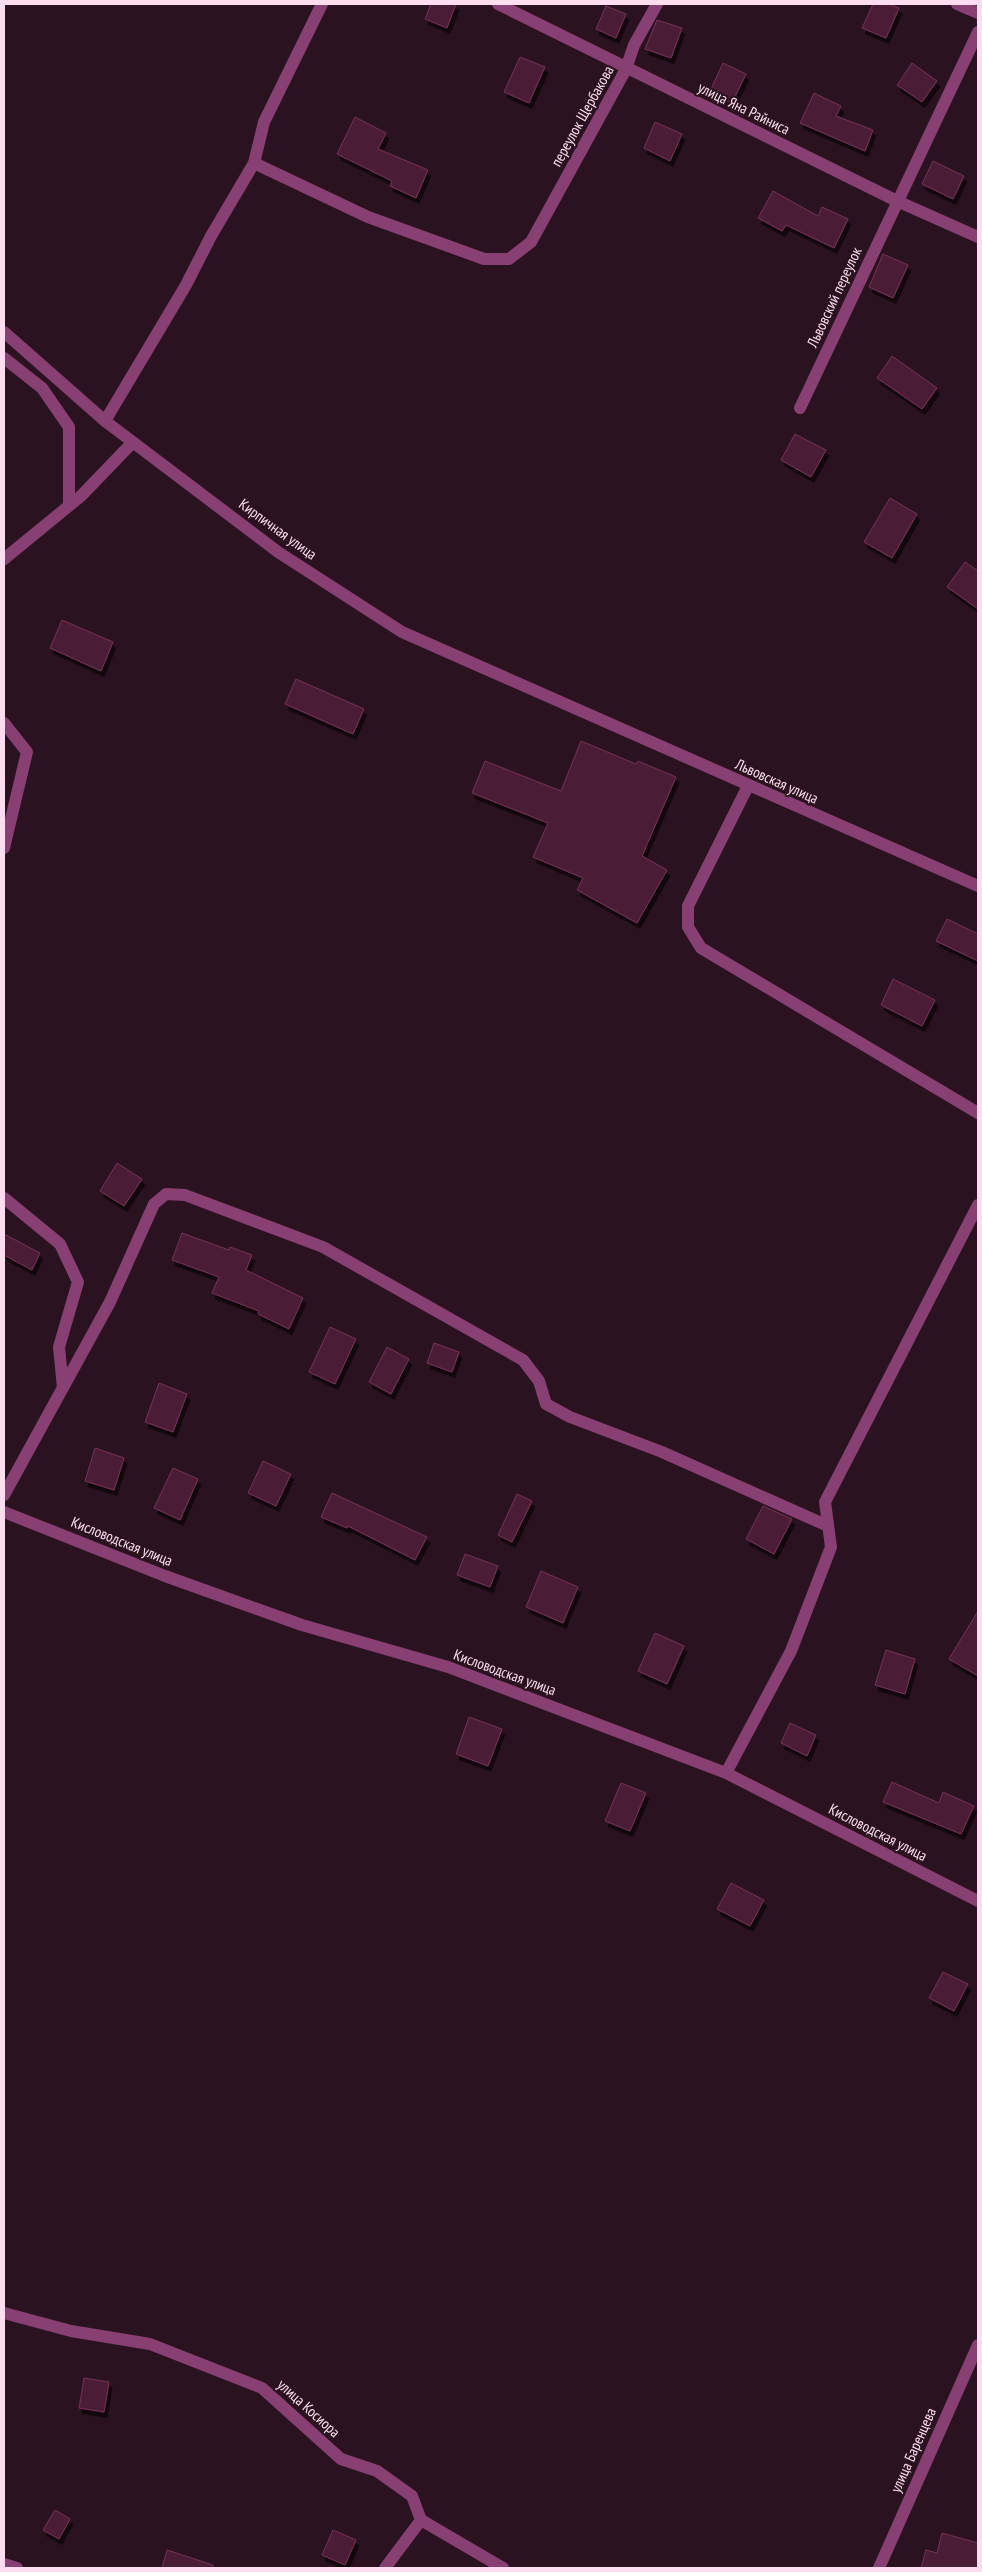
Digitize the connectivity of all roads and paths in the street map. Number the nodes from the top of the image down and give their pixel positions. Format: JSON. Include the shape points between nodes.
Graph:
{"nodes":[{"id":1,"x":322,"y":4,"type":"edge"},
{"id":2,"x":498,"y":4,"type":"edge"},
{"id":3,"x":657,"y":4,"type":"edge"},
{"id":4,"x":957,"y":4,"type":"edge"},
{"id":5,"x":978,"y":13,"type":"edge"},
{"id":6,"x":978,"y":32,"type":"edge"},
{"id":7,"x":626,"y":69,"type":"junction"},
{"id":8,"x":254,"y":163,"type":"junction"},
{"id":9,"x":897,"y":201,"type":"junction"},
{"id":10,"x":978,"y":237,"type":"edge"},
{"id":11,"x":4,"y":332,"type":"edge"},
{"id":12,"x":4,"y":358,"type":"edge"},
{"id":13,"x":800,"y":408,"type":"dead end"},
{"id":14,"x":105,"y":420,"type":"junction"},
{"id":15,"x":133,"y":442,"type":"junction"},
{"id":16,"x":69,"y":506,"type":"junction"},
{"id":17,"x":4,"y":559,"type":"edge"},
{"id":18,"x":564,"y":704,"type":"joint"},
{"id":19,"x":4,"y":723,"type":"edge"},
{"id":20,"x":748,"y":786,"type":"junction"},
{"id":21,"x":4,"y":848,"type":"edge"},
{"id":22,"x":978,"y":886,"type":"edge"},
{"id":23,"x":978,"y":1113,"type":"edge"},
{"id":24,"x":4,"y":1198,"type":"edge"},
{"id":25,"x":978,"y":1205,"type":"edge"},
{"id":26,"x":63,"y":1388,"type":"junction"},
{"id":27,"x":4,"y":1495,"type":"edge"},
{"id":28,"x":4,"y":1512,"type":"edge"},
{"id":29,"x":828,"y":1526,"type":"junction"},
{"id":30,"x":726,"y":1773,"type":"junction"},
{"id":31,"x":978,"y":1901,"type":"edge"},
{"id":32,"x":4,"y":2313,"type":"edge"},
{"id":33,"x":978,"y":2345,"type":"edge"},
{"id":34,"x":421,"y":2520,"type":"junction"},
{"id":35,"x":4,"y":2564,"type":"edge"},
{"id":36,"x":17,"y":2568,"type":"edge"},
{"id":37,"x":385,"y":2568,"type":"edge"},
{"id":38,"x":503,"y":2568,"type":"edge"},
{"id":39,"x":879,"y":2568,"type":"edge"}],
"edges":[{"from":1,"to":8,"type":"street","via":[[264,122]]},
{"from":2,"to":7,"type":"street","name":"улица Яна Райниса"},
{"from":3,"to":7,"type":"street","name":"переулок Щербакова","via":[[634,45]]},
{"from":4,"to":5,"type":"street"},
{"from":6,"to":9,"type":"street","name":"Львовский переулок"},
{"from":7,"to":8,"type":"street","name":"переулок Щербакова","via":[[531,242],[509,259],[484,259],[368,217]]},
{"from":7,"to":9,"type":"street","name":"улица Яна Райниса"},
{"from":8,"to":14,"type":"street"},
{"from":9,"to":10,"type":"street","name":"улица Яна Райниса"},
{"from":9,"to":13,"type":"street","name":"Львовский переулок"},
{"from":11,"to":14,"type":"street","name":"Кирпичная улица"},
{"from":12,"to":16,"type":"street","via":[[42,388],[69,427]]},
{"from":14,"to":15,"type":"street","name":"Кирпичная улица"},
{"from":15,"to":16,"type":"street"},
{"from":15,"to":18,"type":"street","name":"Кирпичная улица","via":[[278,552],[402,632]]},
{"from":16,"to":17,"type":"street"},
{"from":18,"to":20,"type":"street","name":"Львовская улица"},
{"from":19,"to":21,"type":"street","via":[[27,752]]},
{"from":20,"to":22,"type":"street","name":"Львовская улица"},
{"from":20,"to":23,"type":"street","via":[[688,906],[688,927],[701,948]]},
{"from":24,"to":26,"type":"street","via":[[60,1244],[78,1282],[59,1346]]},
{"from":25,"to":29,"type":"street","via":[[824,1502]]},
{"from":26,"to":27,"type":"street"},
{"from":26,"to":29,"type":"street","via":[[110,1302],[154,1204],[166,1194],[185,1195],[322,1247],[523,1360],[539,1381],[546,1404],[570,1417],[662,1452]]},
{"from":28,"to":30,"type":"street","name":"Кисловодская улица","via":[[302,1625],[448,1667]]},
{"from":29,"to":30,"type":"street","via":[[831,1547],[791,1651]]},
{"from":30,"to":31,"type":"street","name":"Кисловодская улица"},
{"from":32,"to":34,"type":"street","name":"улица Косиора","via":[[71,2331],[150,2344],[262,2388],[341,2458],[377,2471],[412,2496]]},
{"from":33,"to":39,"type":"street","name":"улица Баренцева"},
{"from":34,"to":37,"type":"street"},
{"from":34,"to":38,"type":"street"},
{"from":35,"to":36,"type":"street"}]}
